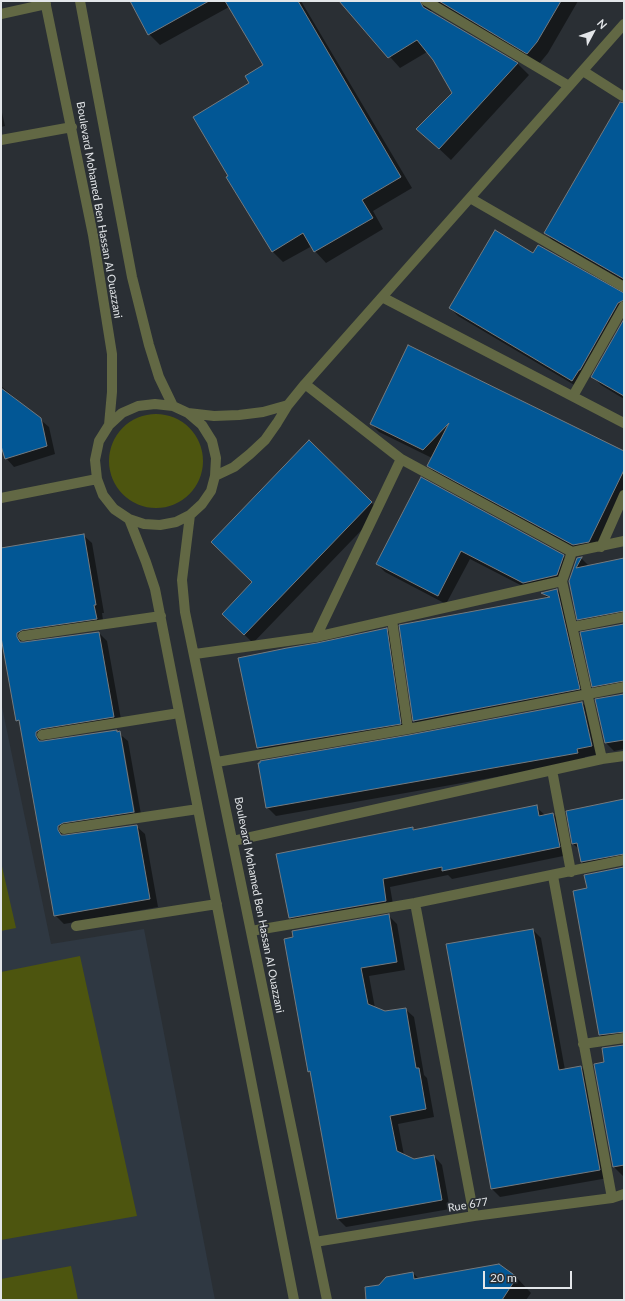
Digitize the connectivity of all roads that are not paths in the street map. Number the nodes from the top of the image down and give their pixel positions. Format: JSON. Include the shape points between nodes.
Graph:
{"nodes":[{"id":1,"x":80,"y":1,"type":"edge"},
{"id":2,"x":426,"y":1,"type":"edge"},
{"id":3,"x":46,"y":2,"type":"edge"},
{"id":4,"x":1,"y":14,"type":"edge"},
{"id":5,"x":624,"y":24,"type":"edge"},
{"id":6,"x":583,"y":71,"type":"junction"},
{"id":7,"x":569,"y":86,"type":"junction"},
{"id":8,"x":624,"y":97,"type":"edge"},
{"id":9,"x":72,"y":127,"type":"junction"},
{"id":10,"x":1,"y":140,"type":"edge"},
{"id":11,"x":470,"y":198,"type":"junction"},
{"id":12,"x":624,"y":287,"type":"edge"},
{"id":13,"x":382,"y":297,"type":"junction"},
{"id":14,"x":624,"y":306,"type":"edge"},
{"id":15,"x":304,"y":384,"type":"junction"},
{"id":16,"x":573,"y":396,"type":"junction"},
{"id":17,"x":288,"y":405,"type":"junction"},
{"id":18,"x":173,"y":406,"type":"junction"},
{"id":19,"x":188,"y":413,"type":"junction"},
{"id":20,"x":624,"y":423,"type":"edge"},
{"id":21,"x":109,"y":425,"type":"junction"},
{"id":22,"x":401,"y":459,"type":"junction"},
{"id":23,"x":215,"y":476,"type":"junction"},
{"id":24,"x":97,"y":479,"type":"junction"},
{"id":25,"x":624,"y":495,"type":"edge"},
{"id":26,"x":1,"y":498,"type":"edge"},
{"id":27,"x":190,"y":515,"type":"junction"},
{"id":28,"x":129,"y":519,"type":"junction"},
{"id":29,"x":624,"y":541,"type":"edge"},
{"id":30,"x":601,"y":547,"type":"junction"},
{"id":31,"x":572,"y":552,"type":"junction"},
{"id":32,"x":562,"y":581,"type":"junction"},
{"id":33,"x":161,"y":616,"type":"junction"},
{"id":34,"x":624,"y":617,"type":"edge"},
{"id":35,"x":392,"y":620,"type":"junction"},
{"id":36,"x":573,"y":627,"type":"junction"},
{"id":37,"x":23,"y":636,"type":"dead end"},
{"id":38,"x":316,"y":637,"type":"junction"},
{"id":39,"x":195,"y":654,"type":"junction"},
{"id":40,"x":624,"y":687,"type":"edge"},
{"id":41,"x":588,"y":695,"type":"junction"},
{"id":42,"x":180,"y":713,"type":"junction"},
{"id":43,"x":408,"y":729,"type":"junction"},
{"id":44,"x":42,"y":735,"type":"dead end"},
{"id":45,"x":624,"y":756,"type":"edge"},
{"id":46,"x":602,"y":759,"type":"junction"},
{"id":47,"x":217,"y":762,"type":"junction"},
{"id":48,"x":552,"y":770,"type":"junction"},
{"id":49,"x":198,"y":809,"type":"junction"},
{"id":50,"x":64,"y":829,"type":"dead end"},
{"id":51,"x":233,"y":840,"type":"junction"},
{"id":52,"x":624,"y":860,"type":"edge"},
{"id":53,"x":571,"y":872,"type":"junction"},
{"id":54,"x":553,"y":876,"type":"junction"},
{"id":55,"x":414,"y":903,"type":"junction"},
{"id":56,"x":217,"y":904,"type":"junction"},
{"id":57,"x":76,"y":926,"type":"dead end"},
{"id":58,"x":251,"y":931,"type":"junction"},
{"id":59,"x":624,"y":1038,"type":"edge"},
{"id":60,"x":583,"y":1044,"type":"junction"},
{"id":61,"x":624,"y":1194,"type":"edge"},
{"id":62,"x":612,"y":1198,"type":"junction"},
{"id":63,"x":474,"y":1216,"type":"junction"},
{"id":64,"x":315,"y":1242,"type":"junction"},
{"id":65,"x":294,"y":1300,"type":"edge"},
{"id":66,"x":327,"y":1300,"type":"edge"}],
"edges":[{"from":1,"to":18,"type":"street","name":"Boulevard Mohamed Ben Hassan Al Ouazzani","via":[[132,277],[148,345]]},
{"from":2,"to":7,"type":"street"},
{"from":3,"to":4,"type":"street"},
{"from":3,"to":9,"type":"street","name":"Boulevard Mohamed Ben Hassan Al Ouazzani"},
{"from":5,"to":6,"type":"street"},
{"from":6,"to":7,"type":"street"},
{"from":6,"to":8,"type":"street"},
{"from":7,"to":11,"type":"street"},
{"from":9,"to":10,"type":"street"},
{"from":9,"to":21,"type":"street","name":"Boulevard Mohamed Ben Hassan Al Ouazzani","via":[[112,354]]},
{"from":11,"to":12,"type":"street"},
{"from":11,"to":13,"type":"street"},
{"from":13,"to":15,"type":"street"},
{"from":13,"to":16,"type":"street"},
{"from":14,"to":16,"type":"street"},
{"from":15,"to":17,"type":"street"},
{"from":15,"to":22,"type":"street"},
{"from":16,"to":20,"type":"street"},
{"from":17,"to":19,"type":"street","via":[[239,415]]},
{"from":17,"to":23,"type":"street","via":[[278,423],[260,444],[234,467]]},
{"from":18,"to":19,"type":"street"},
{"from":18,"to":21,"type":"street","via":[[138,406],[122,413]]},
{"from":19,"to":23,"type":"street","via":[[202,425],[212,441],[216,458]]},
{"from":21,"to":24,"type":"street","via":[[99,441],[96,454]]},
{"from":22,"to":31,"type":"street"},
{"from":22,"to":38,"type":"street"},
{"from":23,"to":27,"type":"street","via":[[211,491]]},
{"from":24,"to":26,"type":"street"},
{"from":24,"to":28,"type":"street","via":[[103,495],[114,509]]},
{"from":25,"to":30,"type":"street"},
{"from":27,"to":28,"type":"street","via":[[176,522],[160,525],[144,524]]},
{"from":27,"to":39,"type":"street","name":"Boulevard Mohamed Ben Hassan Al Ouazzani","via":[[182,580],[185,612]]},
{"from":28,"to":33,"type":"street","via":[[155,589]]},
{"from":29,"to":30,"type":"street"},
{"from":30,"to":31,"type":"street"},
{"from":31,"to":32,"type":"street"},
{"from":32,"to":35,"type":"street"},
{"from":32,"to":36,"type":"street"},
{"from":33,"to":37,"type":"street"},
{"from":33,"to":42,"type":"street"},
{"from":34,"to":36,"type":"street"},
{"from":35,"to":38,"type":"street"},
{"from":35,"to":43,"type":"street"},
{"from":36,"to":41,"type":"street"},
{"from":38,"to":39,"type":"street"},
{"from":39,"to":47,"type":"street","name":"Boulevard Mohamed Ben Hassan Al Ouazzani"},
{"from":40,"to":41,"type":"street"},
{"from":41,"to":43,"type":"street"},
{"from":41,"to":46,"type":"street"},
{"from":42,"to":44,"type":"street"},
{"from":42,"to":49,"type":"street"},
{"from":43,"to":47,"type":"street"},
{"from":45,"to":46,"type":"street"},
{"from":46,"to":48,"type":"street"},
{"from":47,"to":51,"type":"street","name":"Boulevard Mohamed Ben Hassan Al Ouazzani"},
{"from":48,"to":51,"type":"street"},
{"from":48,"to":53,"type":"street"},
{"from":49,"to":50,"type":"street"},
{"from":49,"to":56,"type":"street"},
{"from":51,"to":58,"type":"street","name":"Boulevard Mohamed Ben Hassan Al Ouazzani"},
{"from":52,"to":53,"type":"street"},
{"from":53,"to":54,"type":"street"},
{"from":54,"to":55,"type":"street"},
{"from":54,"to":60,"type":"street"},
{"from":55,"to":58,"type":"street"},
{"from":55,"to":63,"type":"street"},
{"from":56,"to":57,"type":"street"},
{"from":56,"to":65,"type":"street"},
{"from":58,"to":64,"type":"street","name":"Boulevard Mohamed Ben Hassan Al Ouazzani"},
{"from":59,"to":60,"type":"street"},
{"from":60,"to":62,"type":"street"},
{"from":61,"to":62,"type":"street","name":"Rue 677"},
{"from":62,"to":63,"type":"street","name":"Rue 677"},
{"from":63,"to":64,"type":"street","name":"Rue 677"},
{"from":64,"to":66,"type":"street","name":"Boulevard Mohamed Ben Hassan Al Ouazzani"}]}
